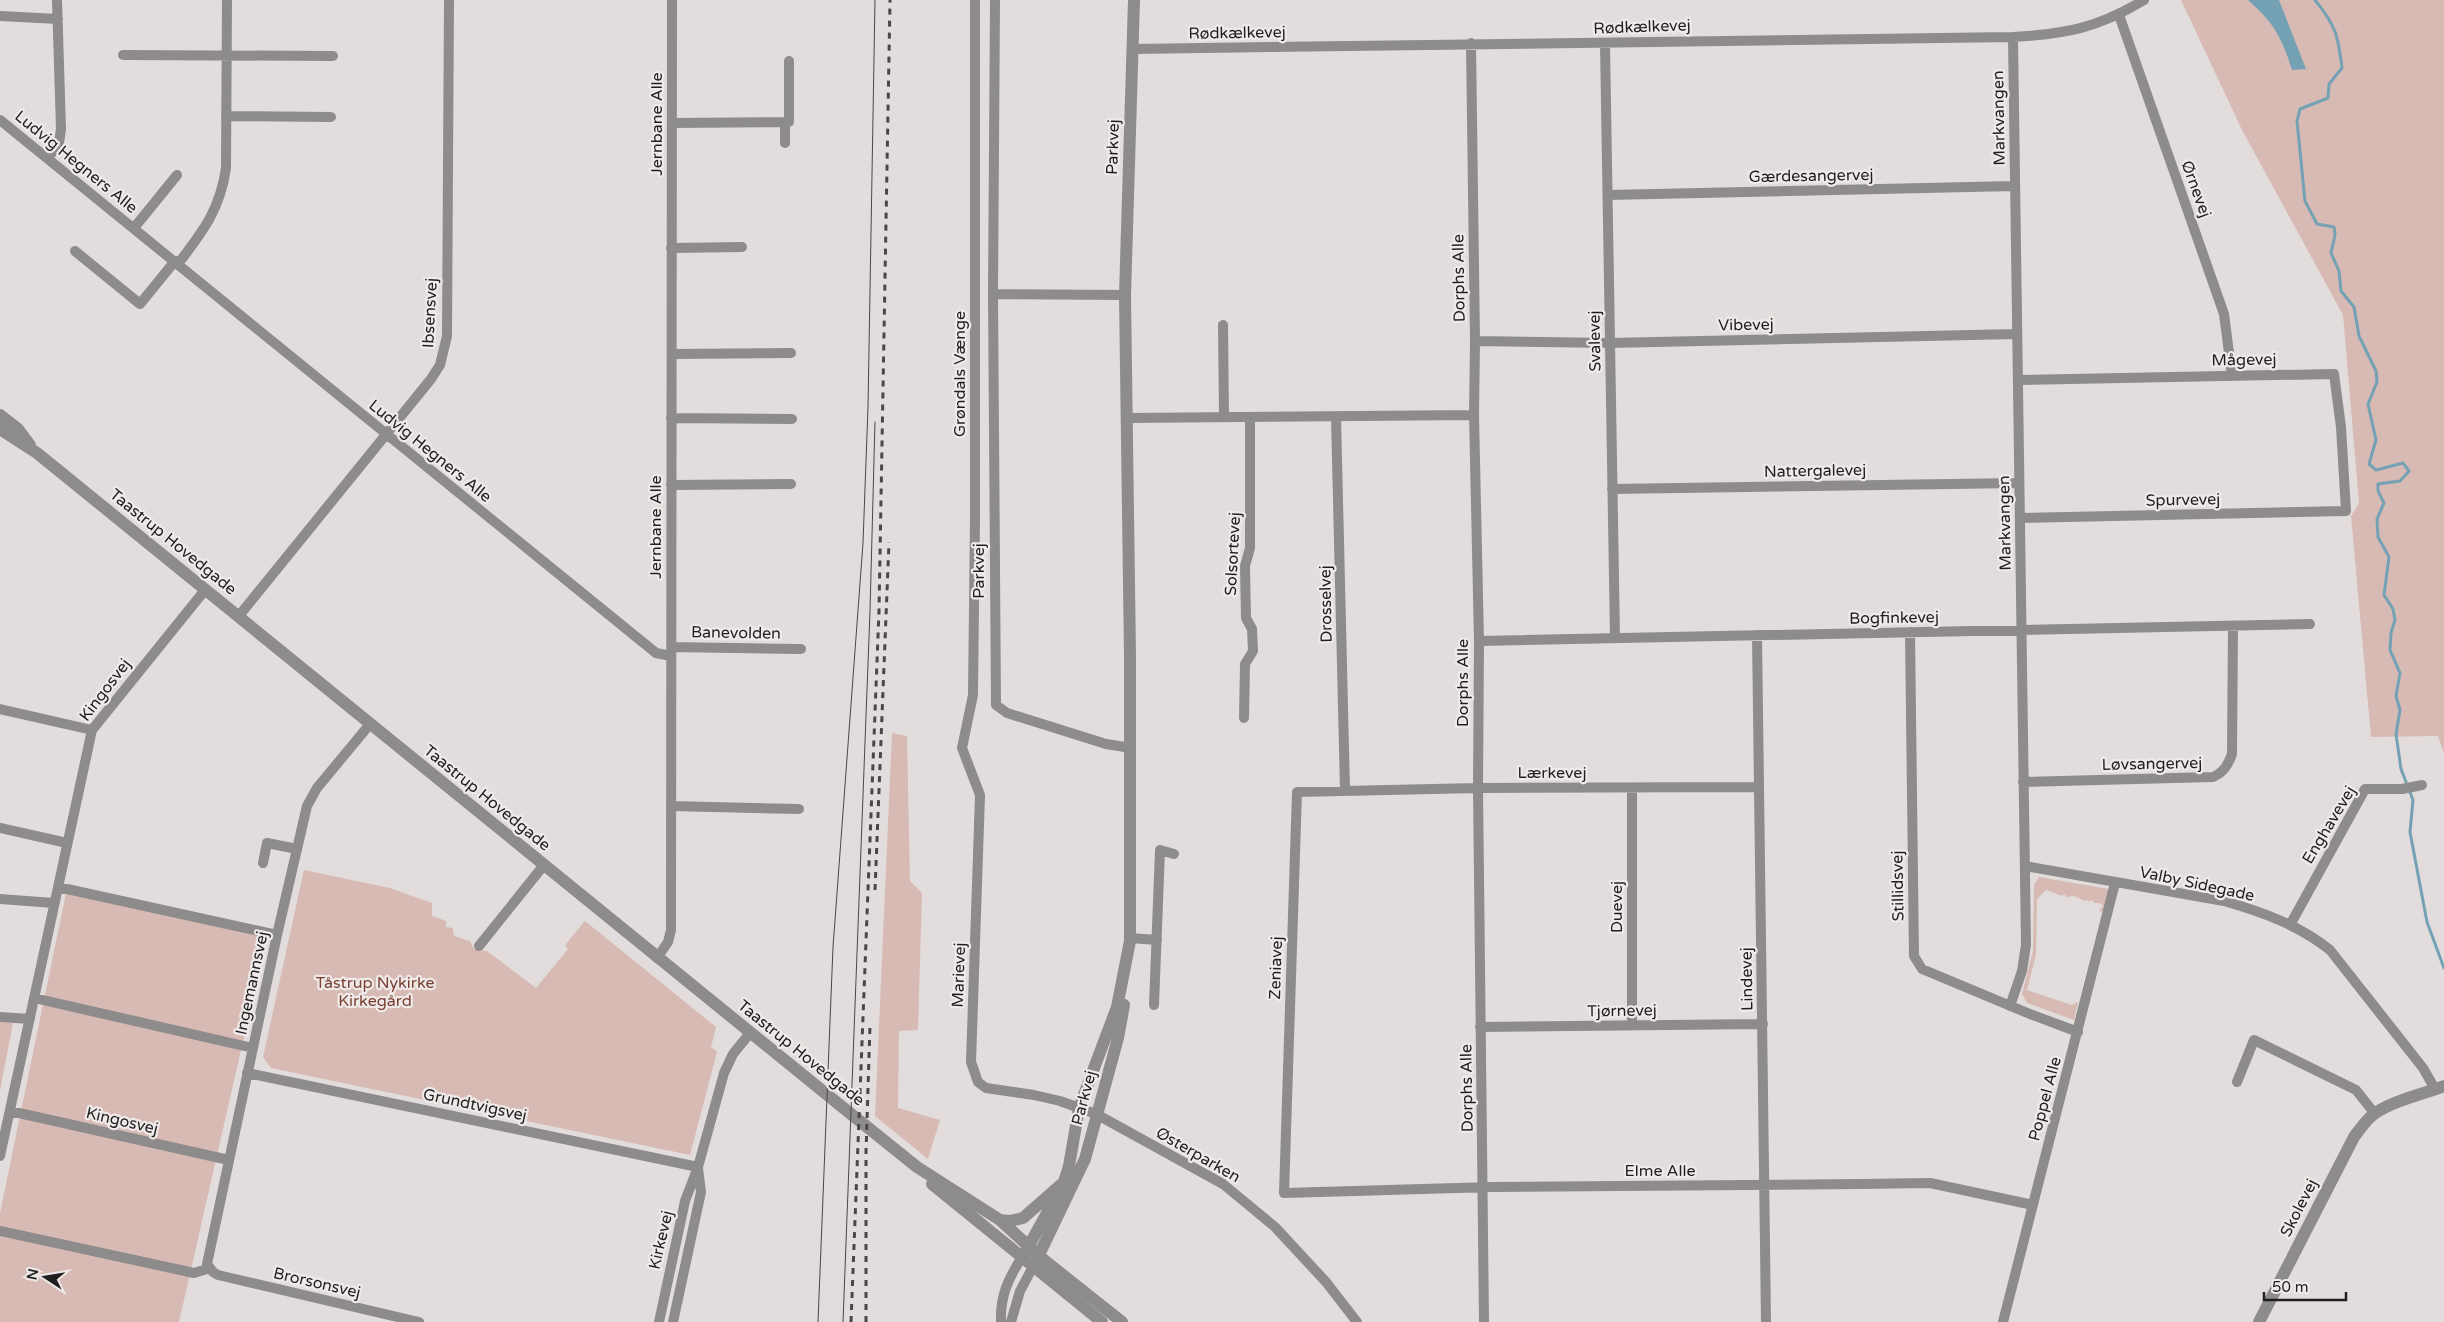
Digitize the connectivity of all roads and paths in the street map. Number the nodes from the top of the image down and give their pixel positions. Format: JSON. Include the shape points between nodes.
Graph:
{"nodes":[{"id":1,"x":57,"y":0,"type":"edge"},
{"id":2,"x":227,"y":0,"type":"edge"},
{"id":3,"x":450,"y":0,"type":"edge"},
{"id":4,"x":672,"y":0,"type":"edge"},
{"id":5,"x":975,"y":0,"type":"edge"},
{"id":6,"x":995,"y":0,"type":"edge"},
{"id":7,"x":1134,"y":0,"type":"edge"},
{"id":8,"x":2144,"y":0,"type":"edge"},
{"id":9,"x":2119,"y":15,"type":"junction"},
{"id":10,"x":0,"y":16,"type":"edge"},
{"id":11,"x":58,"y":19,"type":"junction"},
{"id":12,"x":2013,"y":37,"type":"junction"},
{"id":13,"x":1471,"y":43,"type":"junction"},
{"id":14,"x":1605,"y":44,"type":"junction"},
{"id":15,"x":1132,"y":50,"type":"junction"},
{"id":16,"x":123,"y":55,"type":"dead end"},
{"id":17,"x":226,"y":56,"type":"junction"},
{"id":18,"x":333,"y":56,"type":"dead end"},
{"id":19,"x":789,"y":61,"type":"dead end"},
{"id":20,"x":226,"y":116,"type":"junction"},
{"id":21,"x":332,"y":117,"type":"dead end"},
{"id":22,"x":0,"y":120,"type":"edge"},
{"id":23,"x":785,"y":122,"type":"junction"},
{"id":24,"x":672,"y":123,"type":"junction"},
{"id":25,"x":785,"y":143,"type":"dead end"},
{"id":26,"x":48,"y":158,"type":"junction"},
{"id":27,"x":177,"y":175,"type":"dead end"},
{"id":28,"x":2015,"y":186,"type":"junction"},
{"id":29,"x":1608,"y":195,"type":"junction"},
{"id":30,"x":134,"y":228,"type":"junction"},
{"id":31,"x":742,"y":247,"type":"dead end"},
{"id":32,"x":671,"y":248,"type":"junction"},
{"id":33,"x":74,"y":251,"type":"dead end"},
{"id":34,"x":176,"y":262,"type":"junction"},
{"id":35,"x":993,"y":294,"type":"junction"},
{"id":36,"x":1125,"y":295,"type":"junction"},
{"id":37,"x":1223,"y":325,"type":"dead end"},
{"id":38,"x":2017,"y":334,"type":"junction"},
{"id":39,"x":1475,"y":341,"type":"junction"},
{"id":40,"x":1610,"y":343,"type":"junction"},
{"id":41,"x":792,"y":353,"type":"dead end"},
{"id":42,"x":672,"y":354,"type":"junction"},
{"id":43,"x":2232,"y":376,"type":"junction"},
{"id":44,"x":2018,"y":380,"type":"junction"},
{"id":45,"x":0,"y":415,"type":"edge"},
{"id":46,"x":1474,"y":416,"type":"junction"},
{"id":47,"x":1224,"y":417,"type":"junction"},
{"id":48,"x":671,"y":418,"type":"junction"},
{"id":49,"x":1126,"y":418,"type":"junction"},
{"id":50,"x":1250,"y":418,"type":"junction"},
{"id":51,"x":1336,"y":418,"type":"junction"},
{"id":52,"x":792,"y":419,"type":"dead end"},
{"id":53,"x":0,"y":429,"type":"edge"},
{"id":54,"x":386,"y":435,"type":"junction"},
{"id":55,"x":37,"y":453,"type":"junction"},
{"id":56,"x":2019,"y":483,"type":"junction"},
{"id":57,"x":791,"y":484,"type":"dead end"},
{"id":58,"x":670,"y":485,"type":"junction"},
{"id":59,"x":1612,"y":490,"type":"junction"},
{"id":60,"x":2346,"y":511,"type":"joint"},
{"id":61,"x":2020,"y":518,"type":"junction"},
{"id":62,"x":206,"y":590,"type":"junction"},
{"id":63,"x":238,"y":617,"type":"junction"},
{"id":64,"x":2310,"y":624,"type":"dead end"},
{"id":65,"x":2233,"y":626,"type":"junction"},
{"id":66,"x":2021,"y":630,"type":"junction"},
{"id":67,"x":1910,"y":632,"type":"junction"},
{"id":68,"x":1757,"y":635,"type":"junction"},
{"id":69,"x":1615,"y":638,"type":"junction"},
{"id":70,"x":1479,"y":641,"type":"junction"},
{"id":71,"x":801,"y":648,"type":"dead end"},
{"id":72,"x":671,"y":651,"type":"junction"},
{"id":73,"x":0,"y":710,"type":"edge"},
{"id":74,"x":1244,"y":718,"type":"dead end"},
{"id":75,"x":370,"y":724,"type":"junction"},
{"id":76,"x":92,"y":730,"type":"junction"},
{"id":77,"x":962,"y":748,"type":"joint"},
{"id":78,"x":1131,"y":748,"type":"junction"},
{"id":79,"x":2023,"y":782,"type":"junction"},
{"id":80,"x":1759,"y":787,"type":"junction"},
{"id":81,"x":2414,"y":787,"type":"dead end"},
{"id":82,"x":1478,"y":788,"type":"junction"},
{"id":83,"x":1632,"y":789,"type":"junction"},
{"id":84,"x":1345,"y":790,"type":"junction"},
{"id":85,"x":671,"y":806,"type":"junction"},
{"id":86,"x":799,"y":809,"type":"dead end"},
{"id":87,"x":0,"y":828,"type":"edge"},
{"id":88,"x":67,"y":843,"type":"junction"},
{"id":89,"x":297,"y":849,"type":"junction"},
{"id":90,"x":1174,"y":854,"type":"dead end"},
{"id":91,"x":263,"y":864,"type":"dead end"},
{"id":92,"x":544,"y":866,"type":"junction"},
{"id":93,"x":2025,"y":866,"type":"junction"},
{"id":94,"x":2115,"y":882,"type":"junction"},
{"id":95,"x":58,"y":888,"type":"junction"},
{"id":96,"x":0,"y":899,"type":"edge"},
{"id":97,"x":54,"y":904,"type":"junction"},
{"id":98,"x":2290,"y":925,"type":"junction"},
{"id":99,"x":277,"y":936,"type":"junction"},
{"id":100,"x":1130,"y":940,"type":"junction"},
{"id":101,"x":1157,"y":940,"type":"junction"},
{"id":102,"x":478,"y":946,"type":"dead end"},
{"id":103,"x":657,"y":958,"type":"junction"},
{"id":104,"x":34,"y":998,"type":"junction"},
{"id":105,"x":1154,"y":1004,"type":"dead end"},
{"id":106,"x":2010,"y":1006,"type":"junction"},
{"id":107,"x":0,"y":1017,"type":"edge"},
{"id":108,"x":30,"y":1019,"type":"junction"},
{"id":109,"x":1763,"y":1024,"type":"junction"},
{"id":110,"x":1632,"y":1025,"type":"junction"},
{"id":111,"x":1480,"y":1027,"type":"junction"},
{"id":112,"x":2078,"y":1032,"type":"junction"},
{"id":113,"x":750,"y":1033,"type":"junction"},
{"id":114,"x":253,"y":1048,"type":"junction"},
{"id":115,"x":247,"y":1073,"type":"junction"},
{"id":116,"x":2237,"y":1082,"type":"dead end"},
{"id":117,"x":2439,"y":1088,"type":"edge"},
{"id":118,"x":1079,"y":1108,"type":"junction"},
{"id":119,"x":10,"y":1111,"type":"junction"},
{"id":120,"x":1096,"y":1114,"type":"junction"},
{"id":121,"x":2374,"y":1114,"type":"junction"},
{"id":122,"x":3,"y":1132,"type":"edge"},
{"id":123,"x":0,"y":1156,"type":"edge"},
{"id":124,"x":228,"y":1160,"type":"junction"},
{"id":125,"x":698,"y":1167,"type":"junction"},
{"id":126,"x":917,"y":1167,"type":"junction"},
{"id":127,"x":1064,"y":1182,"type":"junction"},
{"id":128,"x":1765,"y":1185,"type":"junction"},
{"id":129,"x":1484,"y":1187,"type":"junction"},
{"id":130,"x":1284,"y":1193,"type":"joint"},
{"id":131,"x":2034,"y":1205,"type":"junction"},
{"id":132,"x":1000,"y":1220,"type":"junction"},
{"id":133,"x":0,"y":1231,"type":"edge"},
{"id":134,"x":1029,"y":1245,"type":"junction"},
{"id":135,"x":1022,"y":1257,"type":"junction"},
{"id":136,"x":1036,"y":1260,"type":"junction"},
{"id":137,"x":210,"y":1268,"type":"junction"},
{"id":138,"x":419,"y":1322,"type":"edge"},
{"id":139,"x":659,"y":1322,"type":"edge"},
{"id":140,"x":673,"y":1322,"type":"edge"},
{"id":141,"x":1001,"y":1322,"type":"edge"},
{"id":142,"x":1011,"y":1322,"type":"edge"},
{"id":143,"x":1102,"y":1322,"type":"edge"},
{"id":144,"x":1122,"y":1322,"type":"edge"},
{"id":145,"x":1357,"y":1322,"type":"edge"},
{"id":146,"x":1484,"y":1322,"type":"edge"},
{"id":147,"x":1766,"y":1322,"type":"edge"},
{"id":148,"x":2003,"y":1322,"type":"edge"},
{"id":149,"x":2258,"y":1322,"type":"edge"}],
"edges":[{"from":1,"to":11,"type":"street"},
{"from":2,"to":17,"type":"street"},
{"from":3,"to":54,"type":"street","name":"Ibsensvej","via":[[447,340],[440,365]]},
{"from":4,"to":24,"type":"street","name":"Jernbane Alle"},
{"from":5,"to":77,"type":"street","name":"Grøndals Vænge","via":[[973,695]]},
{"from":6,"to":35,"type":"street","name":"Parkvej"},
{"from":7,"to":15,"type":"street","name":"Parkvej"},
{"from":8,"to":9,"type":"street","name":"Rødkælkevej"},
{"from":9,"to":12,"type":"street","name":"Rødkælkevej","via":[[2082,29]]},
{"from":9,"to":43,"type":"street","name":"Ørnevej","via":[[2224,314]]},
{"from":10,"to":11,"type":"street"},
{"from":11,"to":26,"type":"street","via":[[62,129],[59,143]]},
{"from":12,"to":14,"type":"street","name":"Rødkælkevej"},
{"from":12,"to":28,"type":"street","name":"Markvangen"},
{"from":13,"to":14,"type":"street","name":"Rødkælkevej"},
{"from":13,"to":15,"type":"street","name":"Rødkælkevej"},
{"from":13,"to":39,"type":"street","name":"Dorphs Alle"},
{"from":14,"to":29,"type":"street","name":"Svalevej"},
{"from":15,"to":36,"type":"street","name":"Parkvej"},
{"from":16,"to":17,"type":"street"},
{"from":17,"to":18,"type":"street"},
{"from":17,"to":20,"type":"street"},
{"from":19,"to":23,"type":"street","via":[[789,122]]},
{"from":20,"to":21,"type":"street"},
{"from":20,"to":34,"type":"street","via":[[223,189],[210,222]]},
{"from":22,"to":26,"type":"street","name":"Ludvig Hegners Alle"},
{"from":23,"to":24,"type":"street"},
{"from":23,"to":25,"type":"street"},
{"from":24,"to":32,"type":"street","name":"Jernbane Alle"},
{"from":26,"to":30,"type":"street","name":"Ludvig Hegners Alle"},
{"from":27,"to":30,"type":"street","name":"Ludvig Hegners Alle"},
{"from":28,"to":29,"type":"street","name":"Gærdesangervej"},
{"from":28,"to":38,"type":"street","name":"Markvangen"},
{"from":29,"to":40,"type":"street","name":"Svalevej"},
{"from":30,"to":34,"type":"street","name":"Ludvig Hegners Alle"},
{"from":31,"to":32,"type":"street"},
{"from":32,"to":42,"type":"street","name":"Jernbane Alle"},
{"from":33,"to":34,"type":"street","via":[[140,304]]},
{"from":34,"to":54,"type":"street","name":"Ludvig Hegners Alle"},
{"from":35,"to":36,"type":"street"},
{"from":35,"to":78,"type":"street","name":"Parkvej","via":[[996,705],[1007,713],[1106,744]]},
{"from":36,"to":49,"type":"street","name":"Parkvej"},
{"from":37,"to":47,"type":"street"},
{"from":38,"to":40,"type":"street","name":"Vibevej"},
{"from":38,"to":44,"type":"street","name":"Markvangen"},
{"from":39,"to":40,"type":"street","name":"Vibevej"},
{"from":39,"to":46,"type":"street","name":"Dorphs Alle"},
{"from":40,"to":59,"type":"street","name":"Svalevej"},
{"from":41,"to":42,"type":"street"},
{"from":42,"to":48,"type":"street","name":"Jernbane Alle"},
{"from":43,"to":44,"type":"street","name":"Mågevej"},
{"from":43,"to":60,"type":"street","name":"Mågevej","via":[[2334,374]]},
{"from":44,"to":56,"type":"street","name":"Markvangen"},
{"from":45,"to":55,"type":"street","name":"Taastrup Hovedgade","via":[[18,429]]},
{"from":46,"to":51,"type":"street"},
{"from":46,"to":70,"type":"street","name":"Dorphs Alle"},
{"from":47,"to":49,"type":"street"},
{"from":47,"to":50,"type":"street"},
{"from":48,"to":52,"type":"street"},
{"from":48,"to":58,"type":"street","name":"Jernbane Alle"},
{"from":49,"to":78,"type":"street","name":"Parkvej"},
{"from":50,"to":51,"type":"street"},
{"from":50,"to":74,"type":"street","name":"Solsortevej","via":[[1250,548],[1245,566],[1246,618],[1252,629],[1253,650],[1245,664]]},
{"from":51,"to":84,"type":"street","name":"Drosselvej"},
{"from":53,"to":55,"type":"street","name":"Taastrup Hovedgade"},
{"from":54,"to":63,"type":"street","name":"Ibsensvej"},
{"from":54,"to":72,"type":"street","name":"Ludvig Hegners Alle","via":[[656,653]]},
{"from":55,"to":62,"type":"street","name":"Taastrup Hovedgade"},
{"from":56,"to":59,"type":"street","name":"Nattergalevej"},
{"from":56,"to":61,"type":"street","name":"Markvangen"},
{"from":57,"to":58,"type":"street"},
{"from":58,"to":72,"type":"street","name":"Jernbane Alle"},
{"from":59,"to":69,"type":"street","name":"Svalevej"},
{"from":60,"to":61,"type":"street","name":"Spurvevej"},
{"from":61,"to":66,"type":"street","name":"Markvangen"},
{"from":62,"to":63,"type":"street","name":"Taastrup Hovedgade"},
{"from":62,"to":76,"type":"street","name":"Kingosvej"},
{"from":63,"to":75,"type":"street","name":"Taastrup Hovedgade"},
{"from":64,"to":65,"type":"street","name":"Bogfinkevej"},
{"from":65,"to":66,"type":"street","name":"Bogfinkevej"},
{"from":65,"to":79,"type":"street","name":"Løvsangervej","via":[[2232,754],[2221,773],[2213,777]]},
{"from":66,"to":67,"type":"street","name":"Bogfinkevej"},
{"from":66,"to":79,"type":"street","name":"Markvangen"},
{"from":67,"to":68,"type":"street","name":"Bogfinkevej"},
{"from":67,"to":106,"type":"street","name":"Stillidsvej","via":[[1914,956],[1922,969]]},
{"from":68,"to":69,"type":"street","name":"Bogfinkevej"},
{"from":68,"to":80,"type":"street","name":"Lindevej"},
{"from":69,"to":70,"type":"street","name":"Bogfinkevej"},
{"from":70,"to":82,"type":"street","name":"Dorphs Alle"},
{"from":71,"to":72,"type":"street","name":"Banevolden"},
{"from":72,"to":85,"type":"street","name":"Jernbane Alle"},
{"from":73,"to":76,"type":"street"},
{"from":75,"to":89,"type":"street","name":"Ingemannsvej","via":[[310,797]]},
{"from":75,"to":92,"type":"street","name":"Taastrup Hovedgade"},
{"from":76,"to":88,"type":"street","name":"Kingosvej"},
{"from":77,"to":118,"type":"street","name":"Marievej","via":[[980,794],[973,1072],[986,1088],[1034,1095]]},
{"from":78,"to":100,"type":"street","name":"Parkvej"},
{"from":79,"to":93,"type":"street","name":"Markvangen"},
{"from":80,"to":83,"type":"street","name":"Lærkevej"},
{"from":80,"to":109,"type":"street","name":"Lindevej"},
{"from":81,"to":98,"type":"street","name":"Enghavevej","via":[[2365,789]]},
{"from":82,"to":83,"type":"street","name":"Lærkevej"},
{"from":82,"to":84,"type":"street","name":"Lærkevej"},
{"from":82,"to":111,"type":"street","name":"Dorphs Alle"},
{"from":83,"to":110,"type":"street","name":"Duevej"},
{"from":84,"to":130,"type":"street","name":"Zeniavej","via":[[1300,792],[1296,795]]},
{"from":85,"to":86,"type":"street"},
{"from":85,"to":103,"type":"street","name":"Jernbane Alle","via":[[670,934],[667,946]]},
{"from":87,"to":88,"type":"street"},
{"from":88,"to":95,"type":"street","name":"Kingosvej"},
{"from":89,"to":91,"type":"street","via":[[267,843]]},
{"from":89,"to":99,"type":"street","name":"Ingemannsvej"},
{"from":90,"to":101,"type":"street","via":[[1160,850]]},
{"from":92,"to":102,"type":"street"},
{"from":92,"to":103,"type":"street","name":"Taastrup Hovedgade"},
{"from":93,"to":94,"type":"street","name":"Valby Sidegade"},
{"from":93,"to":106,"type":"street","name":"Markvangen","via":[[2026,945],[2022,971]]},
{"from":94,"to":98,"type":"street","name":"Valby Sidegade","via":[[2224,902]]},
{"from":94,"to":112,"type":"street","name":"Poppel Alle"},
{"from":95,"to":97,"type":"street","name":"Kingosvej"},
{"from":95,"to":99,"type":"street"},
{"from":96,"to":97,"type":"street"},
{"from":97,"to":104,"type":"street","name":"Kingosvej"},
{"from":98,"to":117,"type":"street","name":"Valby Sidegade","via":[[2330,950]]},
{"from":99,"to":114,"type":"street","name":"Ingemannsvej"},
{"from":100,"to":101,"type":"street"},
{"from":100,"to":118,"type":"street","name":"Parkvej","via":[[1116,1007]]},
{"from":100,"to":120,"type":"street","name":"Parkvej","via":[[1128,985],[1118,1038]]},
{"from":101,"to":105,"type":"street"},
{"from":103,"to":113,"type":"street","name":"Taastrup Hovedgade"},
{"from":104,"to":108,"type":"street","name":"Kingosvej"},
{"from":104,"to":114,"type":"street"},
{"from":106,"to":112,"type":"street","name":"Stillidsvej"},
{"from":107,"to":108,"type":"street"},
{"from":108,"to":119,"type":"street","name":"Kingosvej"},
{"from":109,"to":110,"type":"street","name":"Tjørnevej"},
{"from":109,"to":128,"type":"street","name":"Lindevej"},
{"from":110,"to":111,"type":"street","name":"Tjørnevej"},
{"from":111,"to":129,"type":"street","name":"Dorphs Alle"},
{"from":112,"to":131,"type":"street","name":"Poppel Alle"},
{"from":113,"to":125,"type":"street","name":"Kirkevej","via":[[733,1054],[724,1073]]},
{"from":113,"to":126,"type":"street","name":"Taastrup Hovedgade"},
{"from":114,"to":115,"type":"street","name":"Ingemannsvej"},
{"from":115,"to":124,"type":"street","name":"Ingemannsvej"},
{"from":115,"to":125,"type":"street","name":"Grundtvigsvej"},
{"from":116,"to":121,"type":"street","via":[[2254,1040],[2356,1090]]},
{"from":117,"to":121,"type":"street","name":"Skolevej"},
{"from":118,"to":120,"type":"street","name":"Marievej"},
{"from":118,"to":127,"type":"street","name":"Parkvej","via":[[1070,1166]]},
{"from":119,"to":122,"type":"street","name":"Kingosvej"},
{"from":119,"to":124,"type":"street","name":"Kingosvej"},
{"from":120,"to":136,"type":"street","name":"Parkvej","via":[[1085,1159]]},
{"from":120,"to":145,"type":"street","name":"Østerparken","via":[[1223,1184],[1275,1227],[1326,1282]]},
{"from":121,"to":149,"type":"street","name":"Skolevej","via":[[2354,1137]]},
{"from":122,"to":123,"type":"street","name":"Kingosvej"},
{"from":124,"to":137,"type":"street","name":"Ingemannsvej","via":[[207,1259]]},
{"from":125,"to":139,"type":"street","name":"Kirkevej","via":[[685,1201]]},
{"from":125,"to":140,"type":"street","name":"Kirkevej","via":[[701,1192]]},
{"from":126,"to":132,"type":"street","name":"Taastrup Hovedgade"},
{"from":126,"to":135,"type":"street","name":"Taastrup Hovedgade","via":[[930,1182]]},
{"from":127,"to":132,"type":"street","via":[[1023,1218]]},
{"from":127,"to":134,"type":"street","name":"Parkvej"},
{"from":128,"to":129,"type":"street","name":"Elme Alle"},
{"from":128,"to":131,"type":"street","name":"Elme Alle","via":[[1930,1183]]},
{"from":128,"to":147,"type":"street","name":"Lindevej"},
{"from":129,"to":130,"type":"street","name":"Elme Alle"},
{"from":129,"to":146,"type":"street","name":"Dorphs Alle"},
{"from":131,"to":148,"type":"street","name":"Poppel Alle"},
{"from":132,"to":134,"type":"street","name":"Taastrup Hovedgade"},
{"from":133,"to":137,"type":"street","via":[[194,1273]]},
{"from":134,"to":135,"type":"street","name":"Parkvej"},
{"from":134,"to":136,"type":"street","name":"Taastrup Hovedgade"},
{"from":135,"to":136,"type":"street","name":"Taastrup Hovedgade"},
{"from":135,"to":141,"type":"street","via":[[1005,1287]]},
{"from":136,"to":142,"type":"street","via":[[1020,1291]]},
{"from":136,"to":143,"type":"street","name":"Taastrup Hovedgade"},
{"from":136,"to":144,"type":"street","name":"Taastrup Hovedgade"},
{"from":137,"to":138,"type":"street","name":"Brorsonsvej","via":[[218,1275]]}]}
